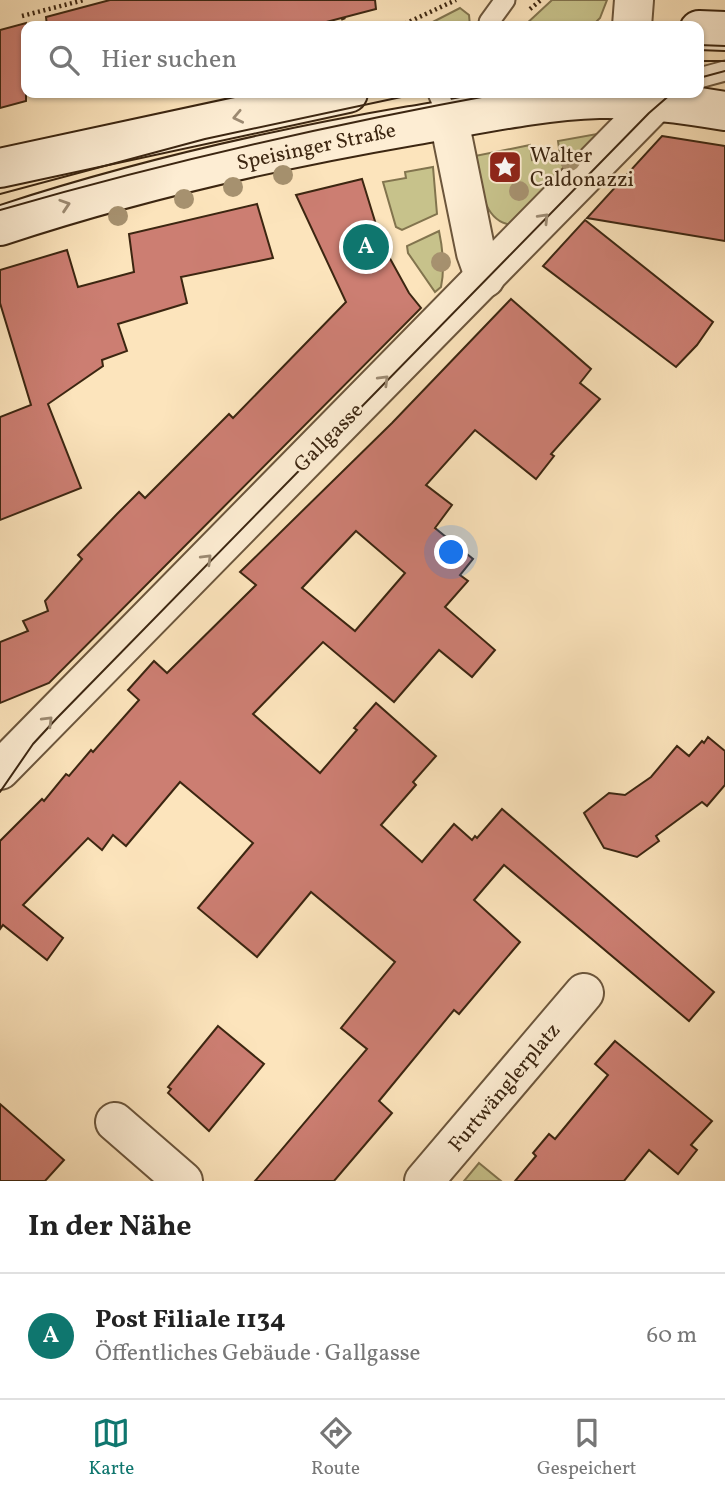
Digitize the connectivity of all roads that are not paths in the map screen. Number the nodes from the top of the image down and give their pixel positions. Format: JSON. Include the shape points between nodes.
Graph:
{"nodes":[{"id":1,"x":505,"y":0,"type":"edge"},
{"id":2,"x":634,"y":0,"type":"edge"},
{"id":3,"x":490,"y":21,"type":"edge"},
{"id":4,"x":632,"y":21,"type":"edge"},
{"id":5,"x":704,"y":30,"type":"edge"},
{"id":6,"x":725,"y":31,"type":"edge"},
{"id":7,"x":725,"y":71,"type":"edge"},
{"id":8,"x":704,"y":77,"type":"edge"},
{"id":9,"x":325,"y":98,"type":"edge"},
{"id":10,"x":622,"y":98,"type":"edge"},
{"id":11,"x":646,"y":98,"type":"edge"},
{"id":12,"x":653,"y":98,"type":"edge"},
{"id":13,"x":443,"y":106,"type":"edge"},
{"id":14,"x":725,"y":111,"type":"edge"},
{"id":15,"x":0,"y":168,"type":"edge"},
{"id":16,"x":0,"y":226,"type":"edge"},
{"id":17,"x":485,"y":278,"type":"junction"},
{"id":18,"x":0,"y":770,"type":"edge"},
{"id":19,"x":584,"y":993,"type":"dead end"},
{"id":20,"x":115,"y":1122,"type":"dead end"},
{"id":21,"x":183,"y":1181,"type":"edge"},
{"id":22,"x":424,"y":1181,"type":"edge"}],
"edges":[{"from":1,"to":3,"type":"lane"},
{"from":2,"to":4,"type":"street"},
{"from":5,"to":6,"type":"street"},
{"from":7,"to":8,"type":"lane"},
{"from":9,"to":15,"type":"street","one_way":true},
{"from":10,"to":13,"type":"street","name":"Speisinger Straße"},
{"from":17,"to":11,"type":"street","name":"Gallgasse","one_way":true},
{"from":12,"to":14,"type":"street","name":"Speisinger Straße"},
{"from":16,"to":13,"type":"street","name":"Speisinger Straße","one_way":true,"via":[[74,201],[332,140]]},
{"from":13,"to":17,"type":"street"},
{"from":18,"to":17,"type":"street","name":"Gallgasse","one_way":true},
{"from":19,"to":22,"type":"street","name":"Furtwänglerplatz"},
{"from":20,"to":21,"type":"street"}]}
